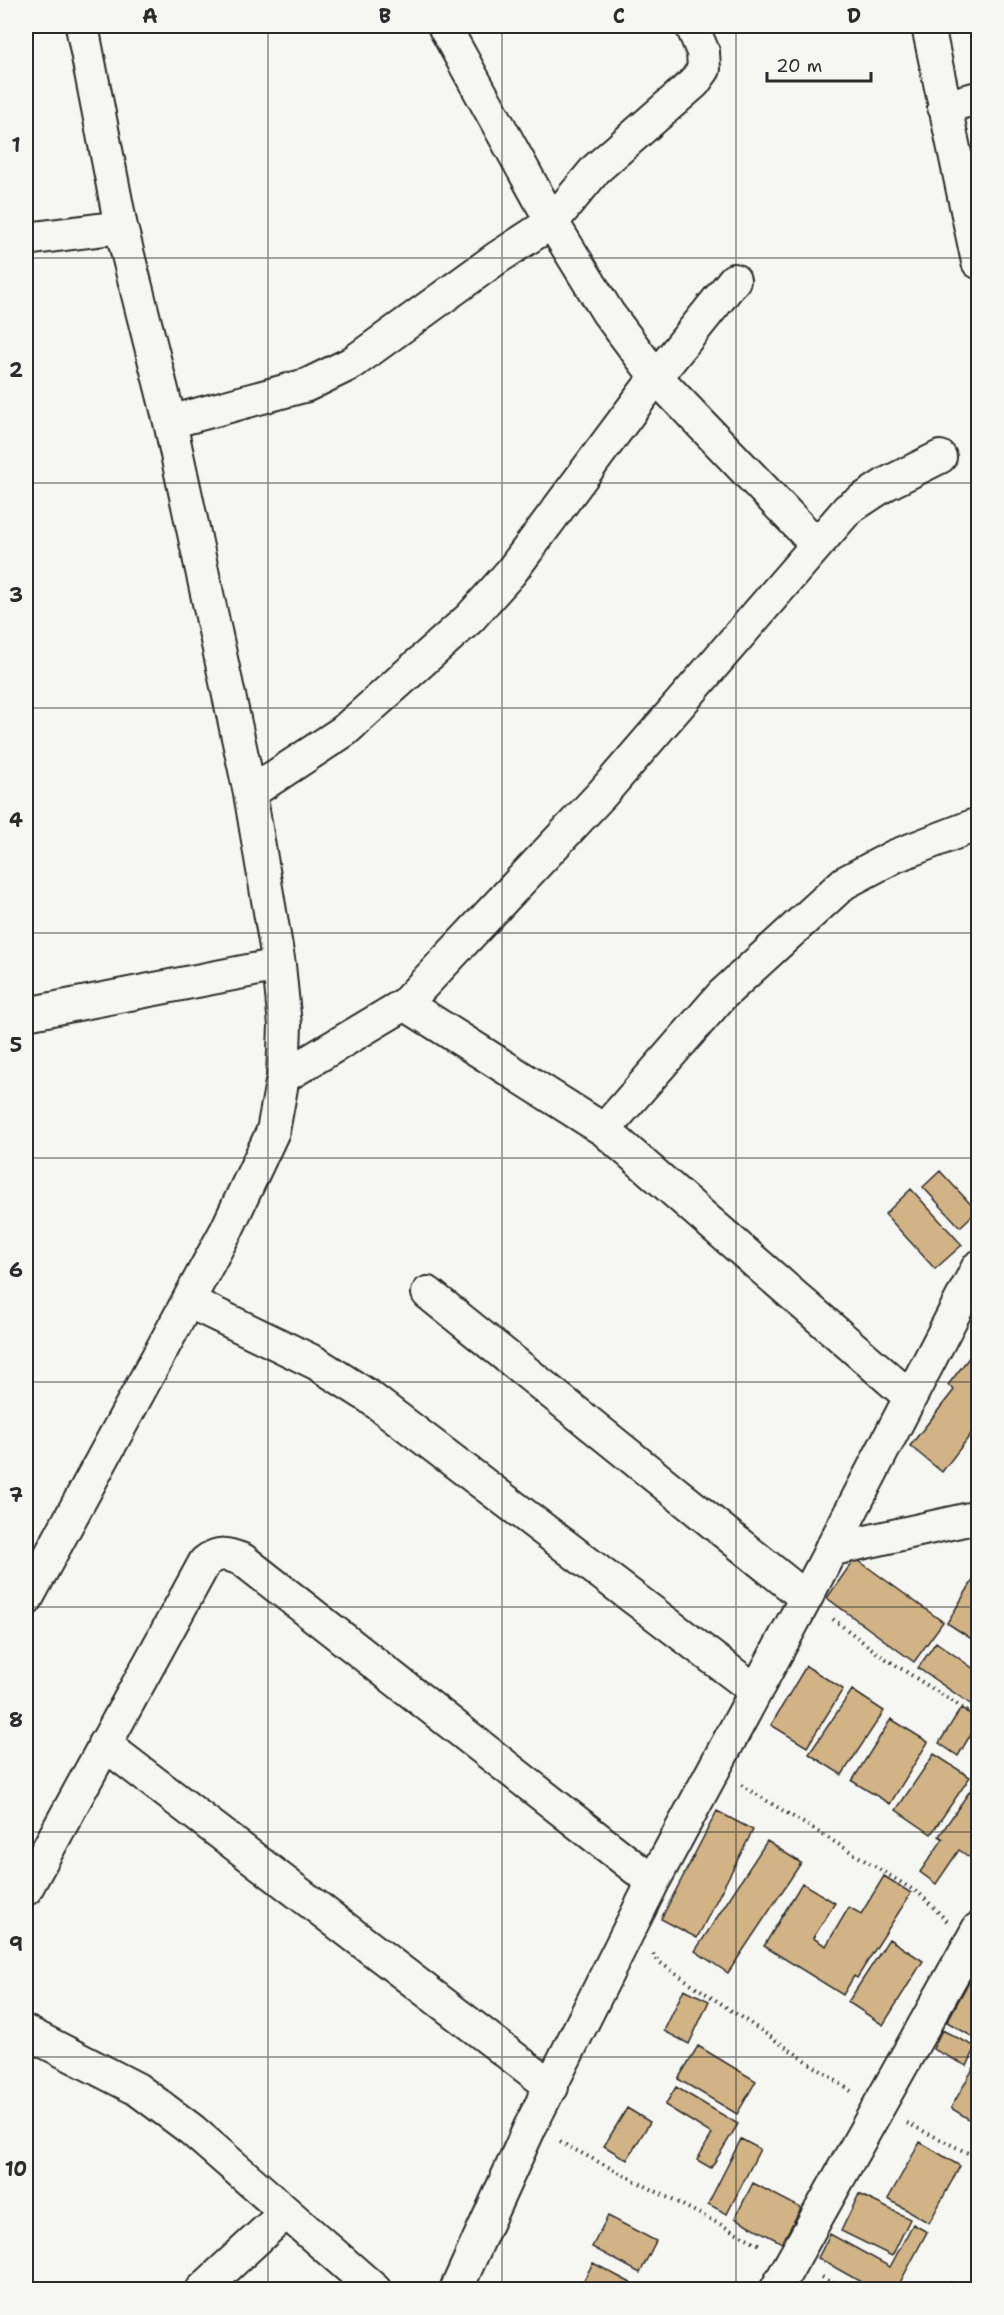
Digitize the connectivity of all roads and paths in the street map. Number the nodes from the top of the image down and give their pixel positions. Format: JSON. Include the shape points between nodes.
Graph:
{"nodes":[{"id":1,"x":82,"y":26,"type":"edge"},
{"id":2,"x":444,"y":26,"type":"edge"},
{"id":3,"x":692,"y":26,"type":"edge"},
{"id":4,"x":927,"y":26,"type":"edge"},
{"id":5,"x":978,"y":98,"type":"edge"},
{"id":6,"x":944,"y":106,"type":"junction"},
{"id":7,"x":552,"y":222,"type":"junction"},
{"id":8,"x":121,"y":227,"type":"junction"},
{"id":9,"x":26,"y":239,"type":"edge"},
{"id":10,"x":978,"y":262,"type":"edge"},
{"id":11,"x":734,"y":279,"type":"dead end"},
{"id":12,"x":656,"y":377,"type":"junction"},
{"id":13,"x":170,"y":422,"type":"junction"},
{"id":14,"x":940,"y":457,"type":"dead end"},
{"id":15,"x":816,"y":544,"type":"junction"},
{"id":16,"x":250,"y":793,"type":"junction"},
{"id":17,"x":978,"y":824,"type":"edge"},
{"id":18,"x":279,"y":964,"type":"junction"},
{"id":19,"x":405,"y":1004,"type":"junction"},
{"id":20,"x":26,"y":1014,"type":"edge"},
{"id":21,"x":283,"y":1077,"type":"junction"},
{"id":22,"x":604,"y":1130,"type":"junction"},
{"id":23,"x":978,"y":1267,"type":"edge"},
{"id":24,"x":428,"y":1293,"type":"dead end"},
{"id":25,"x":188,"y":1300,"type":"junction"},
{"id":26,"x":910,"y":1397,"type":"junction"},
{"id":27,"x":978,"y":1517,"type":"edge"},
{"id":28,"x":830,"y":1550,"type":"junction"},
{"id":29,"x":806,"y":1598,"type":"junction"},
{"id":30,"x":26,"y":1600,"type":"edge"},
{"id":31,"x":756,"y":1691,"type":"junction"},
{"id":32,"x":978,"y":1718,"type":"edge"},
{"id":33,"x":104,"y":1744,"type":"junction"},
{"id":34,"x":716,"y":1767,"type":"junction"},
{"id":35,"x":653,"y":1882,"type":"junction"},
{"id":36,"x":26,"y":1889,"type":"edge"},
{"id":37,"x":632,"y":1928,"type":"junction"},
{"id":38,"x":976,"y":1941,"type":"edge"},
{"id":39,"x":26,"y":2032,"type":"edge"},
{"id":40,"x":552,"y":2087,"type":"junction"},
{"id":41,"x":878,"y":2110,"type":"junction"},
{"id":42,"x":530,"y":2127,"type":"junction"},
{"id":43,"x":978,"y":2158,"type":"edge"},
{"id":44,"x":285,"y":2213,"type":"junction"},
{"id":45,"x":792,"y":2261,"type":"junction"},
{"id":46,"x":202,"y":2289,"type":"edge"},
{"id":47,"x":375,"y":2289,"type":"edge"},
{"id":48,"x":456,"y":2289,"type":"edge"},
{"id":49,"x":776,"y":2289,"type":"edge"},
{"id":50,"x":846,"y":2289,"type":"edge"}],
"edges":[{"from":1,"to":8,"type":"street"},
{"from":2,"to":7,"type":"street"},
{"from":3,"to":7,"type":"street","via":[[703,52],[704,69],[694,83],[596,169]]},
{"from":4,"to":6,"type":"street"},
{"from":5,"to":6,"type":"street"},
{"from":6,"to":10,"type":"street"},
{"from":7,"to":12,"type":"street","via":[[608,314]]},
{"from":7,"to":13,"type":"street","via":[[352,363],[307,385]]},
{"from":8,"to":9,"type":"street"},
{"from":8,"to":13,"type":"street"},
{"from":11,"to":12,"type":"street"},
{"from":12,"to":15,"type":"street"},
{"from":12,"to":16,"type":"street","via":[[511,572],[470,618],[344,731]]},
{"from":13,"to":16,"type":"street"},
{"from":14,"to":15,"type":"street","via":[[848,508]]},
{"from":15,"to":19,"type":"street","via":[[602,794]]},
{"from":16,"to":18,"type":"street"},
{"from":17,"to":22,"type":"street","via":[[895,856],[844,883],[722,995]]},
{"from":18,"to":20,"type":"street"},
{"from":18,"to":21,"type":"street","via":[[285,1025]]},
{"from":19,"to":21,"type":"street"},
{"from":19,"to":22,"type":"street"},
{"from":21,"to":25,"type":"street","via":[[273,1131]]},
{"from":22,"to":26,"type":"street"},
{"from":23,"to":26,"type":"street"},
{"from":24,"to":29,"type":"street"},
{"from":25,"to":30,"type":"street"},
{"from":25,"to":31,"type":"street","via":[[316,1363],[368,1396]]},
{"from":26,"to":28,"type":"street"},
{"from":27,"to":28,"type":"street"},
{"from":28,"to":29,"type":"street"},
{"from":29,"to":31,"type":"street"},
{"from":29,"to":32,"type":"path","via":[[880,1656]]},
{"from":31,"to":34,"type":"street"},
{"from":33,"to":35,"type":"street","via":[[205,1562],[215,1554],[227,1553],[243,1560]]},
{"from":33,"to":36,"type":"street"},
{"from":33,"to":40,"type":"street"},
{"from":34,"to":35,"type":"street"},
{"from":34,"to":38,"type":"path","via":[[758,1797],[920,1893]]},
{"from":35,"to":37,"type":"street"},
{"from":37,"to":40,"type":"street"},
{"from":37,"to":41,"type":"path","via":[[659,1962]]},
{"from":38,"to":41,"type":"street"},
{"from":39,"to":44,"type":"street","via":[[137,2089],[192,2130]]},
{"from":40,"to":42,"type":"street"},
{"from":41,"to":43,"type":"path"},
{"from":41,"to":45,"type":"street"},
{"from":42,"to":45,"type":"path"},
{"from":42,"to":48,"type":"street"},
{"from":44,"to":46,"type":"street"},
{"from":44,"to":47,"type":"street"},
{"from":45,"to":49,"type":"street"},
{"from":45,"to":50,"type":"path"}]}
